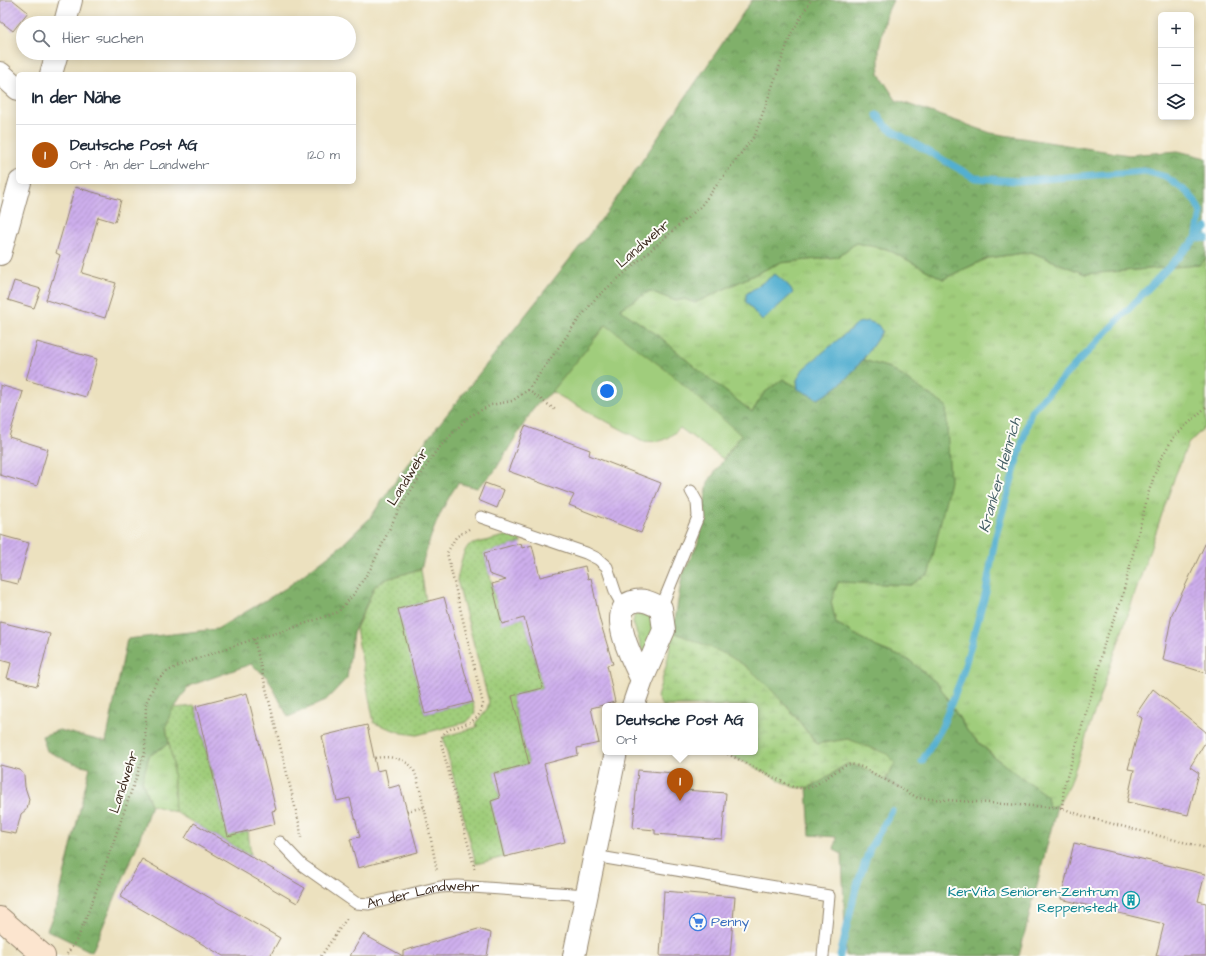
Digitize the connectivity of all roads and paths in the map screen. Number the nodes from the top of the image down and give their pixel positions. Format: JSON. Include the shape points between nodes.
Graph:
{"nodes":[{"id":1,"x":71,"y":0,"type":"edge"},
{"id":2,"x":811,"y":0,"type":"edge"},
{"id":3,"x":67,"y":16,"type":"edge"},
{"id":4,"x":55,"y":60,"type":"edge"},
{"id":5,"x":52,"y":72,"type":"edge"},
{"id":6,"x":0,"y":73,"type":"edge"},
{"id":7,"x":16,"y":87,"type":"edge"},
{"id":8,"x":19,"y":184,"type":"edge"},
{"id":9,"x":0,"y":254,"type":"edge"},
{"id":10,"x":528,"y":390,"type":"junction"},
{"id":11,"x":1206,"y":406,"type":"edge"},
{"id":12,"x":557,"y":411,"type":"dead end"},
{"id":13,"x":691,"y":491,"type":"dead end"},
{"id":14,"x":481,"y":517,"type":"joint"},
{"id":15,"x":624,"y":608,"type":"junction"},
{"id":16,"x":661,"y":608,"type":"junction"},
{"id":17,"x":254,"y":639,"type":"junction"},
{"id":18,"x":642,"y":680,"type":"junction"},
{"id":19,"x":634,"y":703,"type":"edge"},
{"id":20,"x":615,"y":755,"type":"edge"},
{"id":21,"x":730,"y":755,"type":"edge"},
{"id":22,"x":375,"y":758,"type":"dead end"},
{"id":23,"x":424,"y":807,"type":"junction"},
{"id":24,"x":1062,"y":808,"type":"junction"},
{"id":25,"x":407,"y":811,"type":"dead end"},
{"id":26,"x":280,"y":842,"type":"dead end"},
{"id":27,"x":1206,"y":848,"type":"edge"},
{"id":28,"x":594,"y":856,"type":"junction"},
{"id":29,"x":302,"y":864,"type":"junction"},
{"id":30,"x":440,"y":887,"type":"junction"},
{"id":31,"x":480,"y":888,"type":"junction"},
{"id":32,"x":587,"y":895,"type":"junction"},
{"id":33,"x":0,"y":918,"type":"edge"},
{"id":34,"x":346,"y":920,"type":"dead end"},
{"id":35,"x":44,"y":956,"type":"edge"},
{"id":36,"x":66,"y":956,"type":"edge"},
{"id":37,"x":321,"y":956,"type":"edge"},
{"id":38,"x":574,"y":956,"type":"edge"},
{"id":39,"x":823,"y":956,"type":"edge"}],
"edges":[{"from":1,"to":3,"type":"street"},
{"from":2,"to":10,"type":"path","name":"Landwehr","via":[[791,34],[755,135],[700,207],[596,298]]},
{"from":4,"to":5,"type":"street"},
{"from":6,"to":7,"type":"street"},
{"from":8,"to":9,"type":"street"},
{"from":10,"to":12,"type":"path"},
{"from":10,"to":17,"type":"path","name":"Landwehr","via":[[512,401],[490,405],[468,417],[436,451],[397,513],[371,568],[338,612]]},
{"from":11,"to":24,"type":"path","via":[[1173,438],[1157,469],[1135,541],[1121,601],[1104,644],[1064,787]]},
{"from":13,"to":16,"type":"lane","via":[[697,502],[698,517]]},
{"from":14,"to":15,"type":"lane","via":[[598,559],[607,567],[616,594]]},
{"from":14,"to":31,"type":"path","via":[[468,530],[456,537],[447,553],[483,704],[479,717],[472,723],[451,729],[441,738]]},
{"from":15,"to":16,"type":"street","via":[[630,603],[644,600]]},
{"from":15,"to":18,"type":"street","via":[[621,626]]},
{"from":16,"to":18,"type":"street","via":[[664,630]]},
{"from":17,"to":29,"type":"path","via":[[300,827]]},
{"from":17,"to":36,"type":"path","name":"Landwehr","via":[[185,663],[166,672],[156,682],[146,709],[146,752],[78,938]]},
{"from":18,"to":19,"type":"street"},
{"from":20,"to":28,"type":"street"},
{"from":21,"to":24,"type":"path","via":[[793,787],[806,789],[814,786],[851,764],[862,767],[918,798]]},
{"from":22,"to":23,"type":"path","via":[[391,757],[414,768]]},
{"from":23,"to":25,"type":"path"},
{"from":23,"to":30,"type":"path"},
{"from":24,"to":27,"type":"path","via":[[1086,817]]},
{"from":26,"to":29,"type":"lane","name":"An der Landwehr"},
{"from":28,"to":32,"type":"street"},
{"from":28,"to":39,"type":"lane","via":[[829,896]]},
{"from":29,"to":30,"type":"lane","name":"An der Landwehr","via":[[356,903],[369,904]]},
{"from":30,"to":31,"type":"lane","name":"An der Landwehr"},
{"from":31,"to":32,"type":"lane","name":"An der Landwehr"},
{"from":32,"to":38,"type":"street"},
{"from":33,"to":35,"type":"street"},
{"from":34,"to":37,"type":"path"}]}
